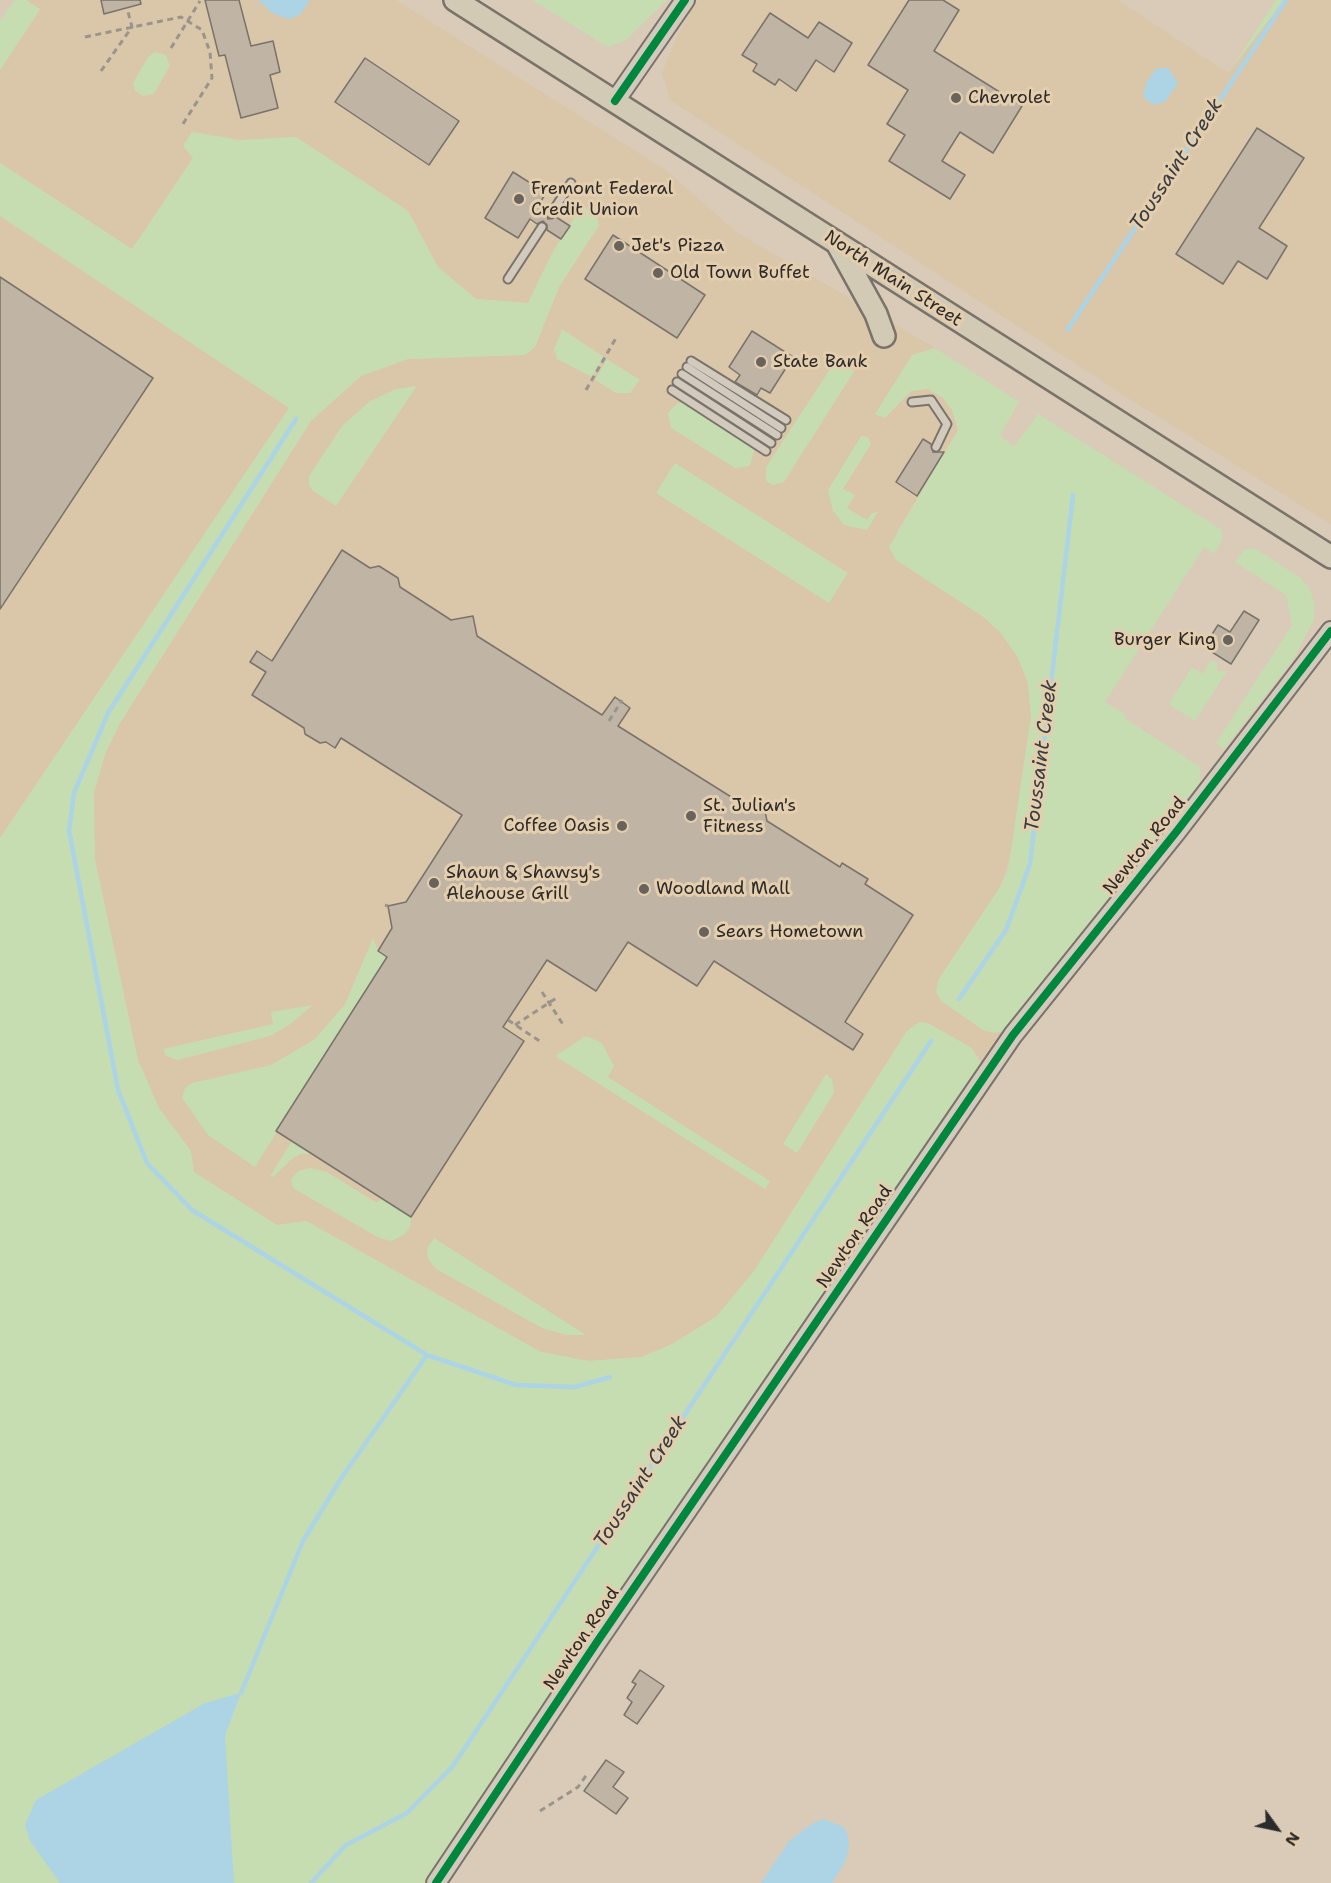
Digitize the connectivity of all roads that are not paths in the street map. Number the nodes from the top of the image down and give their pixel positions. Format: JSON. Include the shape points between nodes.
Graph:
{"nodes":[{"id":1,"x":455,"y":0,"type":"edge"},
{"id":2,"x":685,"y":0,"type":"edge"},
{"id":3,"x":615,"y":101,"type":"junction"},
{"id":4,"x":571,"y":183,"type":"dead end"},
{"id":5,"x":551,"y":214,"type":"dead end"},
{"id":6,"x":542,"y":227,"type":"dead end"},
{"id":7,"x":836,"y":242,"type":"junction"},
{"id":8,"x":508,"y":279,"type":"dead end"},
{"id":9,"x":884,"y":336,"type":"dead end"},
{"id":10,"x":682,"y":374,"type":"dead end"},
{"id":11,"x":677,"y":382,"type":"dead end"},
{"id":12,"x":672,"y":390,"type":"dead end"},
{"id":13,"x":912,"y":402,"type":"dead end"},
{"id":14,"x":786,"y":420,"type":"dead end"},
{"id":15,"x":781,"y":428,"type":"dead end"},
{"id":16,"x":777,"y":435,"type":"dead end"},
{"id":17,"x":771,"y":443,"type":"dead end"},
{"id":18,"x":936,"y":447,"type":"dead end"},
{"id":19,"x":766,"y":451,"type":"dead end"},
{"id":20,"x":1331,"y":557,"type":"edge"},
{"id":21,"x":1331,"y":632,"type":"edge"},
{"id":22,"x":436,"y":1883,"type":"edge"}],
"edges":[{"from":1,"to":3,"type":"main road","name":"North Main Street"},
{"from":2,"to":3,"type":"street"},
{"from":3,"to":7,"type":"main road","name":"North Main Street"},
{"from":4,"to":5,"type":"lane"},
{"from":6,"to":8,"type":"lane"},
{"from":7,"to":9,"type":"main road"},
{"from":7,"to":20,"type":"main road","name":"North Main Street"},
{"from":10,"to":16,"type":"lane"},
{"from":11,"to":17,"type":"lane"},
{"from":12,"to":19,"type":"lane"},
{"from":13,"to":18,"type":"lane","via":[[931,400],[947,424]]},
{"from":14,"to":15,"type":"lane","via":[[689,364]]},
{"from":21,"to":22,"type":"street","name":"Newton Road","via":[[1012,1035]]}]}
